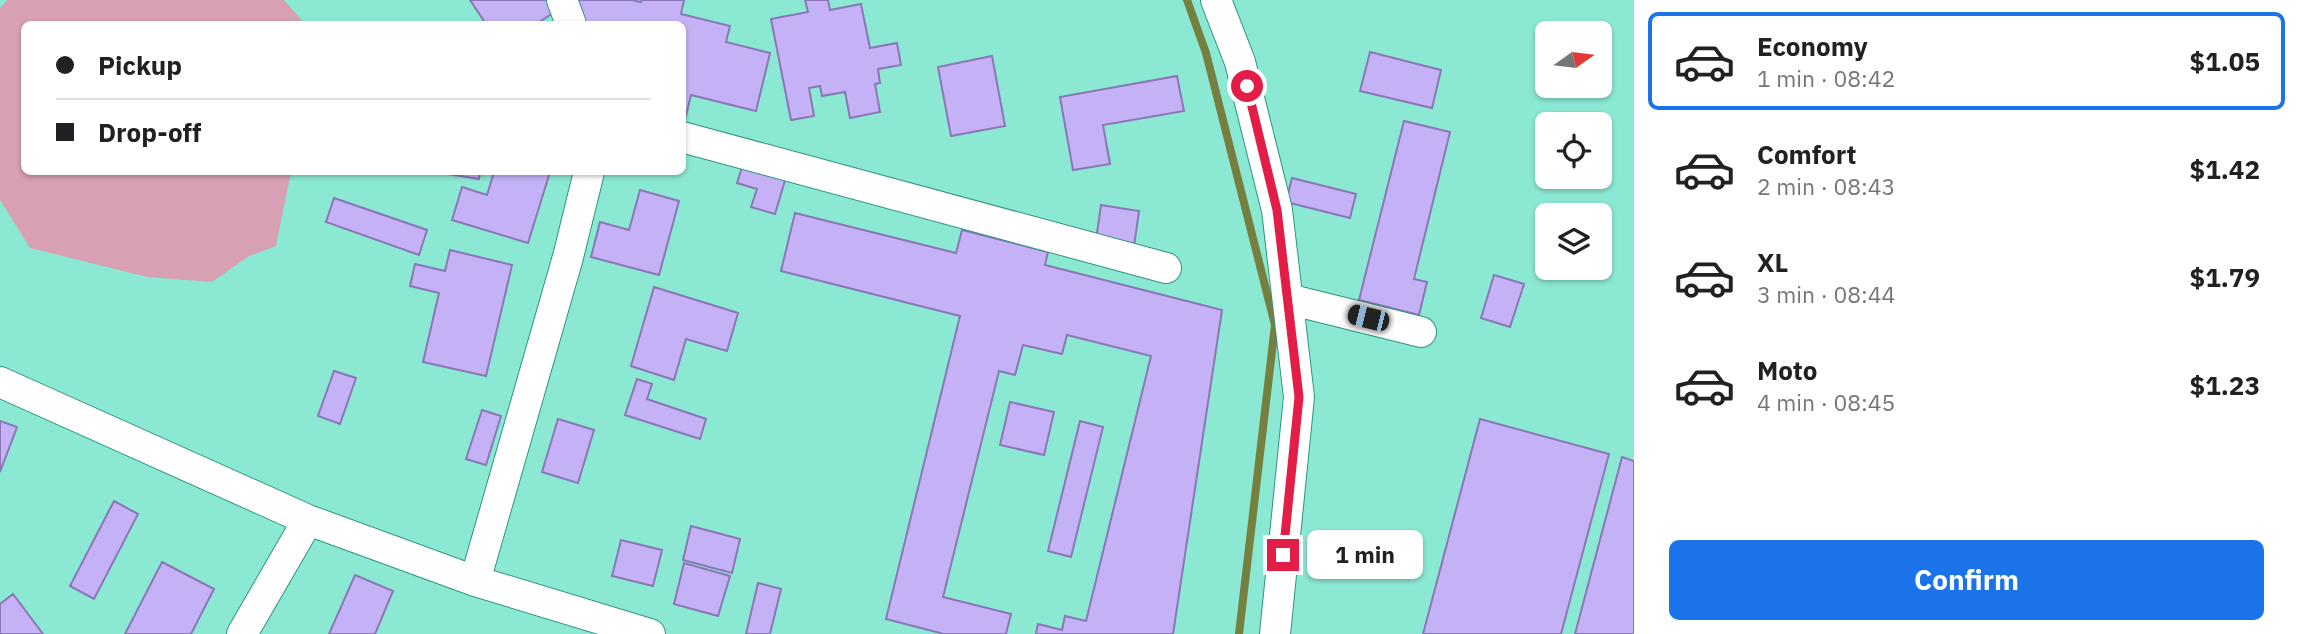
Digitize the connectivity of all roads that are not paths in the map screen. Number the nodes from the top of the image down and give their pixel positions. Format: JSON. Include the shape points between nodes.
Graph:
{"nodes":[{"id":1,"x":562,"y":0,"type":"edge"},
{"id":2,"x":1216,"y":0,"type":"edge"},
{"id":3,"x":570,"y":21,"type":"edge"},
{"id":4,"x":686,"y":138,"type":"edge"},
{"id":5,"x":588,"y":175,"type":"edge"},
{"id":6,"x":1166,"y":268,"type":"dead end"},
{"id":7,"x":1288,"y":299,"type":"junction"},
{"id":8,"x":1422,"y":332,"type":"dead end"},
{"id":9,"x":0,"y":382,"type":"edge"},
{"id":10,"x":308,"y":520,"type":"junction"},
{"id":11,"x":475,"y":581,"type":"junction"},
{"id":12,"x":242,"y":634,"type":"edge"},
{"id":13,"x":649,"y":634,"type":"edge"},
{"id":14,"x":1275,"y":634,"type":"edge"}],
"edges":[{"from":1,"to":3,"type":"street"},
{"from":2,"to":7,"type":"street","via":[[1240,61],[1277,210]]},
{"from":4,"to":6,"type":"street"},
{"from":5,"to":11,"type":"street"},
{"from":7,"to":8,"type":"street"},
{"from":7,"to":14,"type":"street","via":[[1299,397]]},
{"from":9,"to":10,"type":"street"},
{"from":10,"to":11,"type":"street"},
{"from":10,"to":12,"type":"street"},
{"from":11,"to":13,"type":"street"}]}
